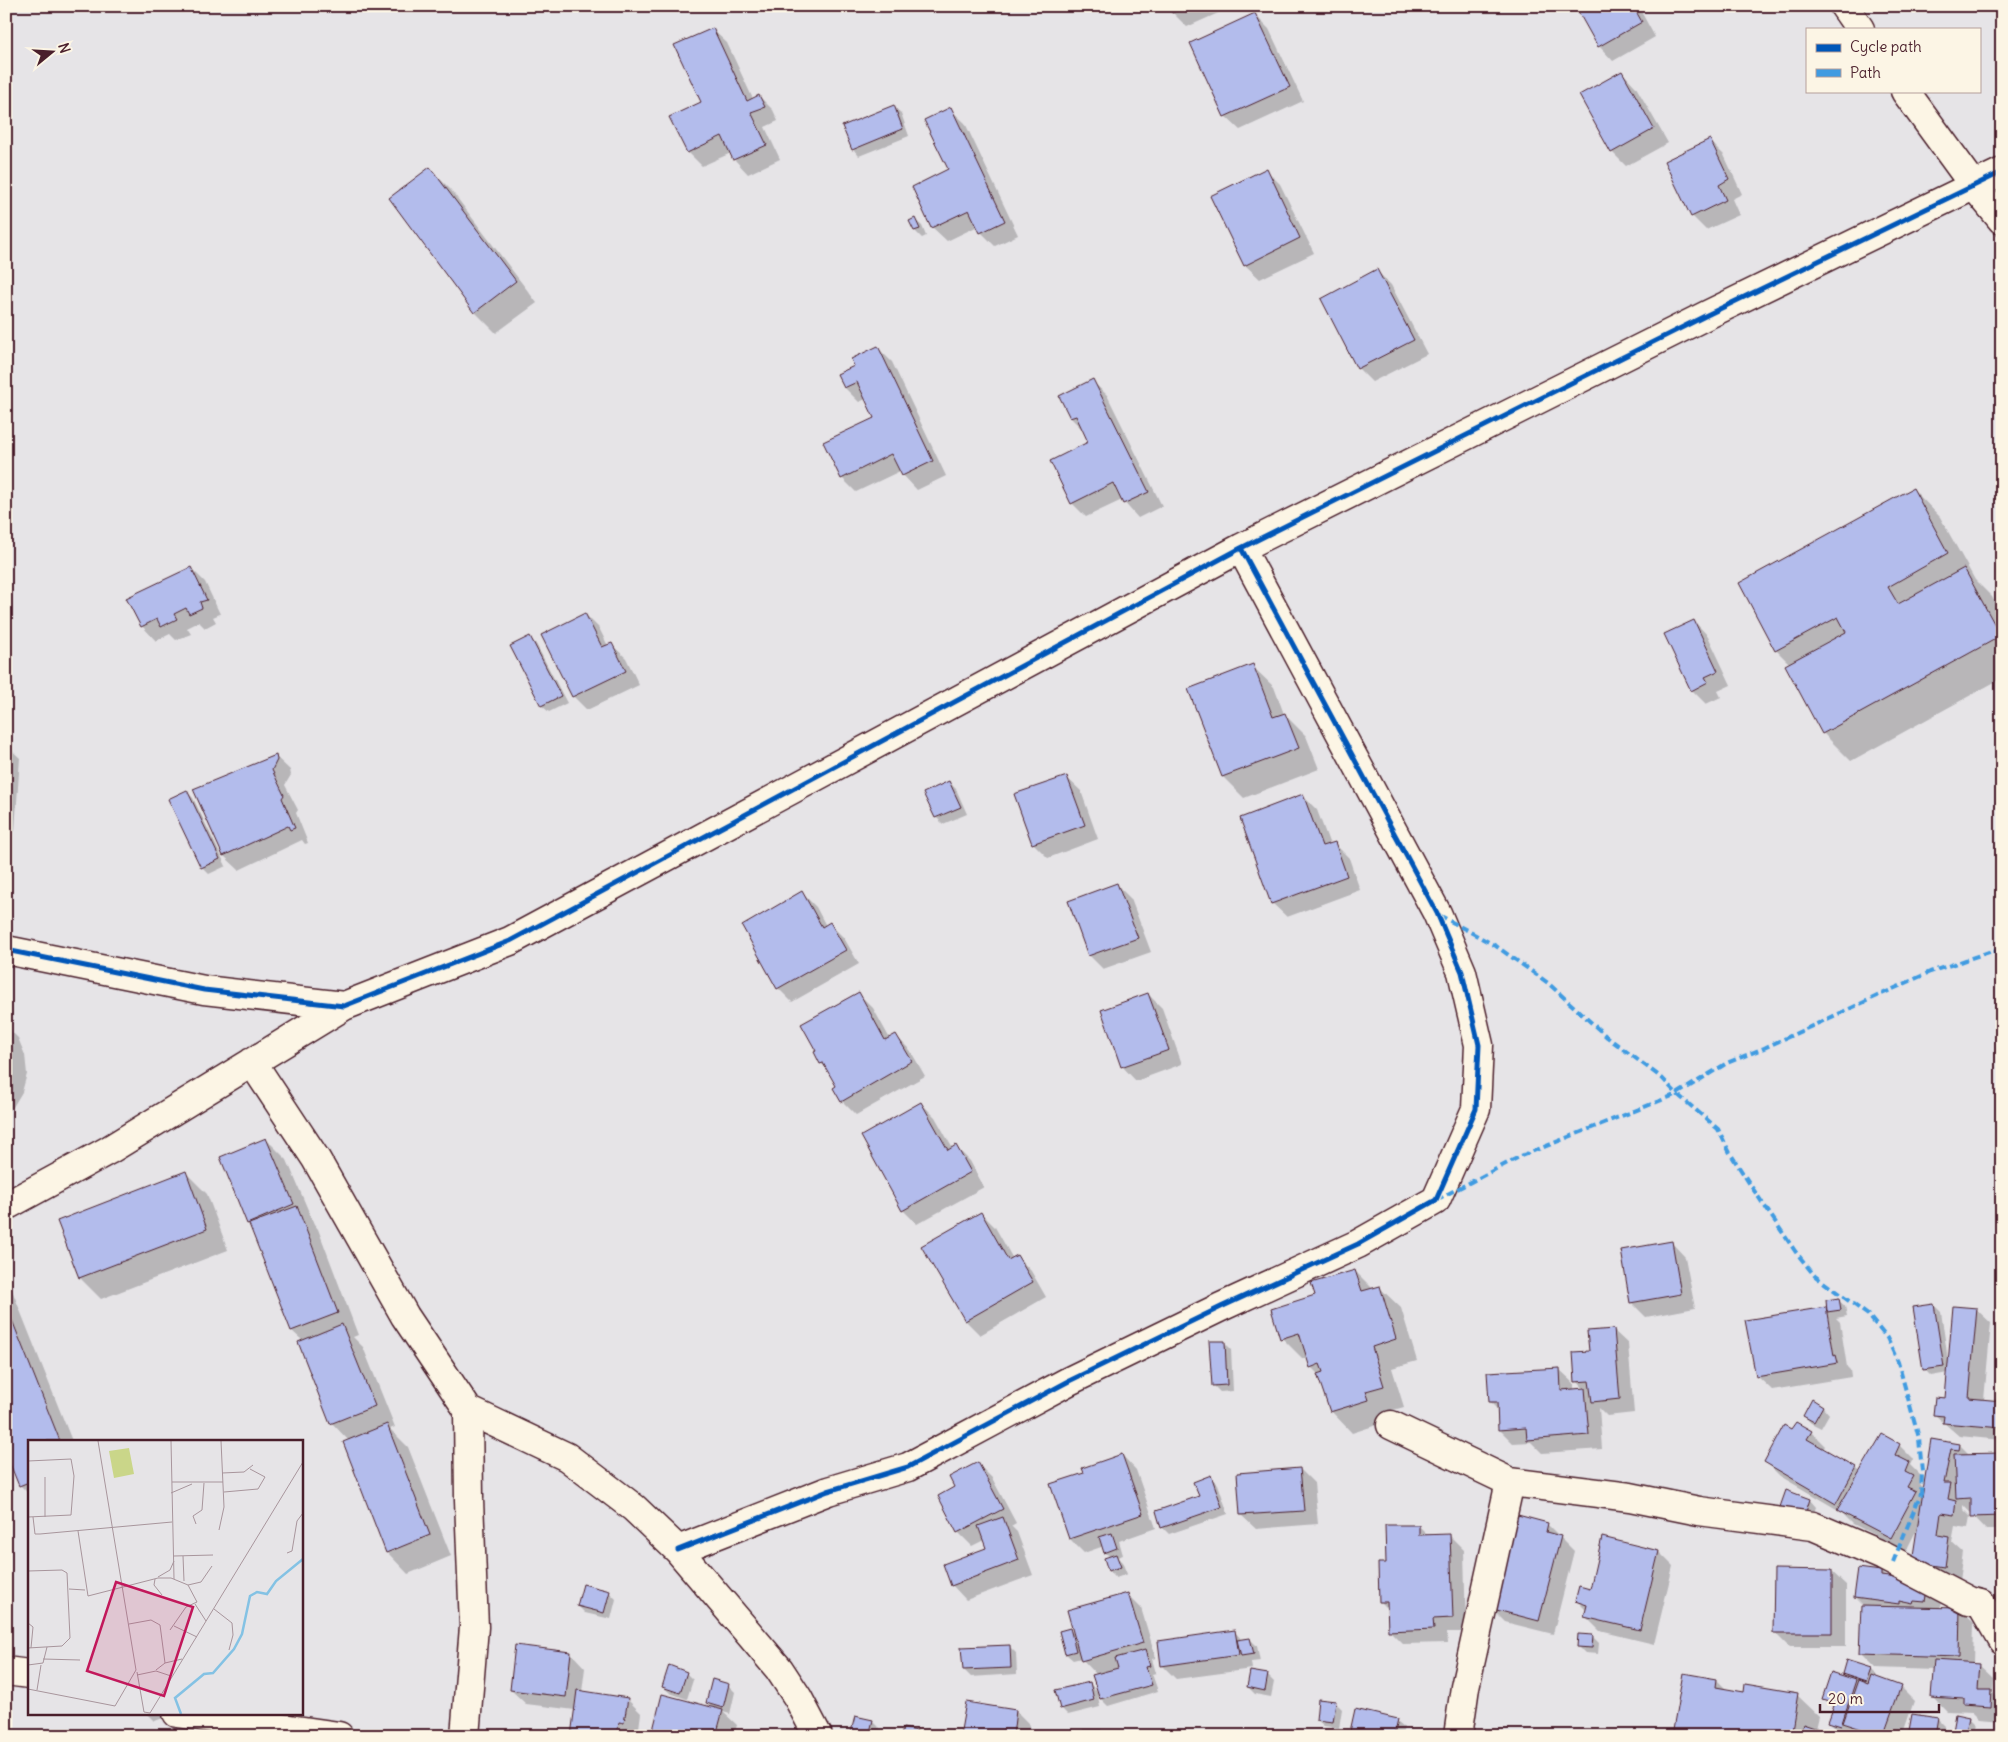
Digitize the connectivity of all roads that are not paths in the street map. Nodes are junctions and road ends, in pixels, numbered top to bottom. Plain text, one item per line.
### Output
1 (1844, 6) edge
2 (1859, 28) edge
3 (1906, 92) edge
4 (2002, 172) edge
5 (1975, 187) junction
6 (2002, 220) edge
7 (1241, 548) junction
8 (6, 950) edge
9 (344, 1006) junction
10 (252, 1062) junction
11 (6, 1206) edge
12 (468, 1410) junction
13 (1391, 1425) dead end
14 (1510, 1482) junction
15 (678, 1550) junction
16 (2002, 1640) edge
17 (6, 1671) edge
18 (28, 1674) edge
19 (183, 1714) edge
20 (339, 1736) edge
21 (465, 1736) edge
22 (818, 1736) edge
23 (1458, 1736) edge

1 - 2 street
3 - 5 street
4 - 5 street
5 - 6 street
5 - 7 street
7 - 9 street
7 - 15 street
8 - 9 street
9 - 10 street
10 - 11 street
10 - 12 street
12 - 15 street
12 - 21 street
13 - 14 street
14 - 16 street
14 - 23 street
15 - 22 street
17 - 18 street
19 - 20 street

